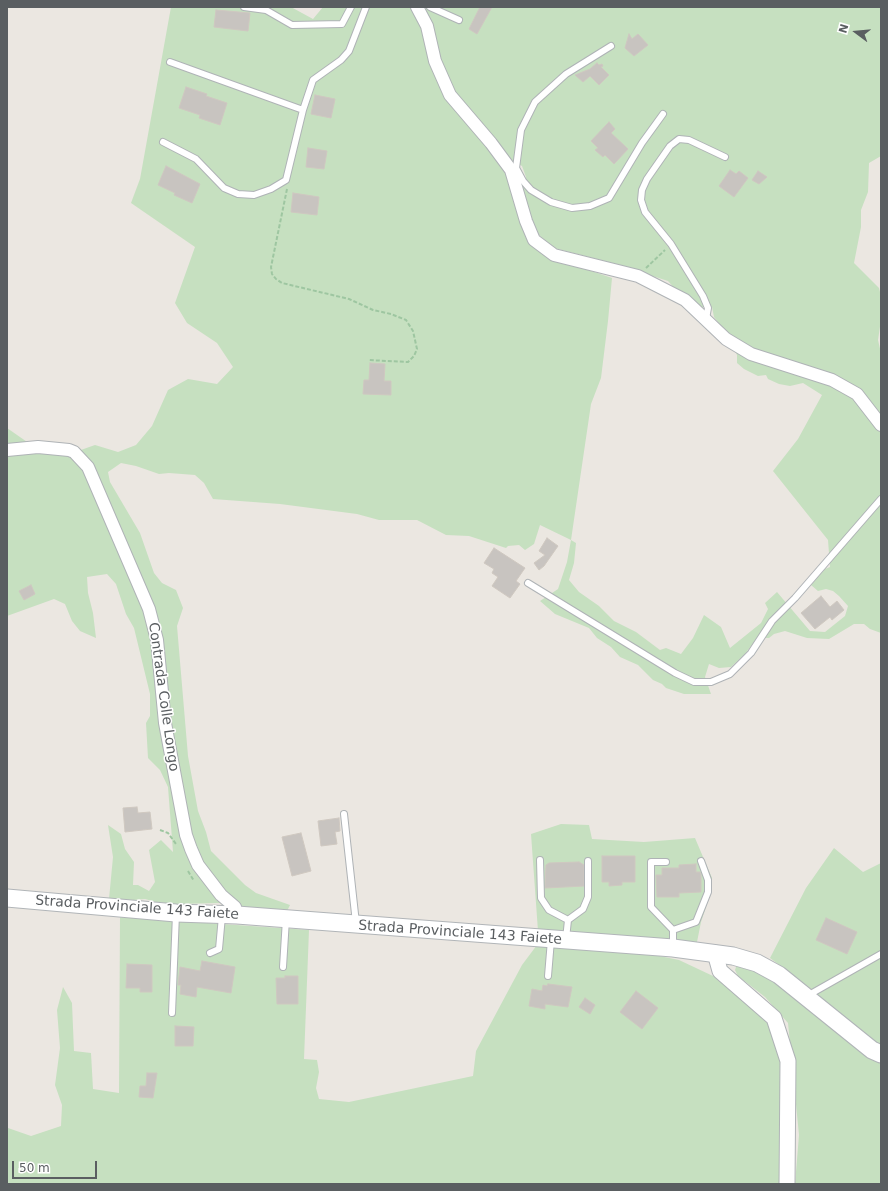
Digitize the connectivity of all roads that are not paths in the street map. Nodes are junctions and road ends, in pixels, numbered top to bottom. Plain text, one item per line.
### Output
1 (244, 7) edge
2 (351, 7) edge
3 (366, 7) edge
4 (417, 7) edge
5 (430, 7) edge
6 (459, 20) dead end
7 (611, 46) dead end
8 (170, 62) dead end
9 (302, 110) junction
10 (663, 114) dead end
11 (163, 142) dead end
12 (725, 157) dead end
13 (514, 169) junction
14 (706, 319) junction
15 (881, 426) edge
16 (7, 450) edge
17 (881, 499) edge
18 (528, 583) dead end
19 (344, 814) dead end
20 (540, 860) dead end
21 (588, 861) dead end
22 (701, 861) dead end
23 (666, 862) dead end
24 (7, 898) edge
25 (176, 913) junction
26 (230, 915) junction
27 (286, 919) junction
28 (568, 920) junction
29 (356, 925) junction
30 (673, 930) junction
31 (558, 940) junction
32 (672, 948) junction
33 (210, 953) dead end
34 (715, 953) junction
35 (881, 954) edge
36 (283, 967) dead end
37 (548, 976) dead end
38 (806, 996) junction
39 (172, 1013) dead end
40 (881, 1054) edge
41 (787, 1184) edge

1 - 2 lane
3 - 9 lane
4 - 13 street
5 - 6 lane
7 - 13 lane
8 - 9 lane
9 - 11 lane
10 - 13 lane
12 - 14 lane
13 - 14 street
14 - 15 street
16 - 26 street, Contrada Colle Longo
17 - 18 lane
19 - 29 lane
20 - 28 lane
21 - 28 lane
22 - 30 lane
23 - 30 lane
24 - 25 main road, Strada Provinciale 143 Faiete
25 - 26 main road, Strada Provinciale 143 Faiete
25 - 39 lane
26 - 27 main road, Strada Provinciale 143 Faiete
26 - 33 lane
27 - 29 main road, Strada Provinciale 143 Faiete
27 - 36 lane
28 - 31 lane
29 - 31 main road, Strada Provinciale 143 Faiete
30 - 32 lane
31 - 32 main road, Strada Provinciale 143 Faiete
31 - 37 lane
32 - 34 main road, Strada Provinciale 143 Faiete
34 - 38 main road, Strada Provinciale 143 Faiete
34 - 41 street
35 - 38 lane
38 - 40 main road, Strada Provinciale 143 Faiete

